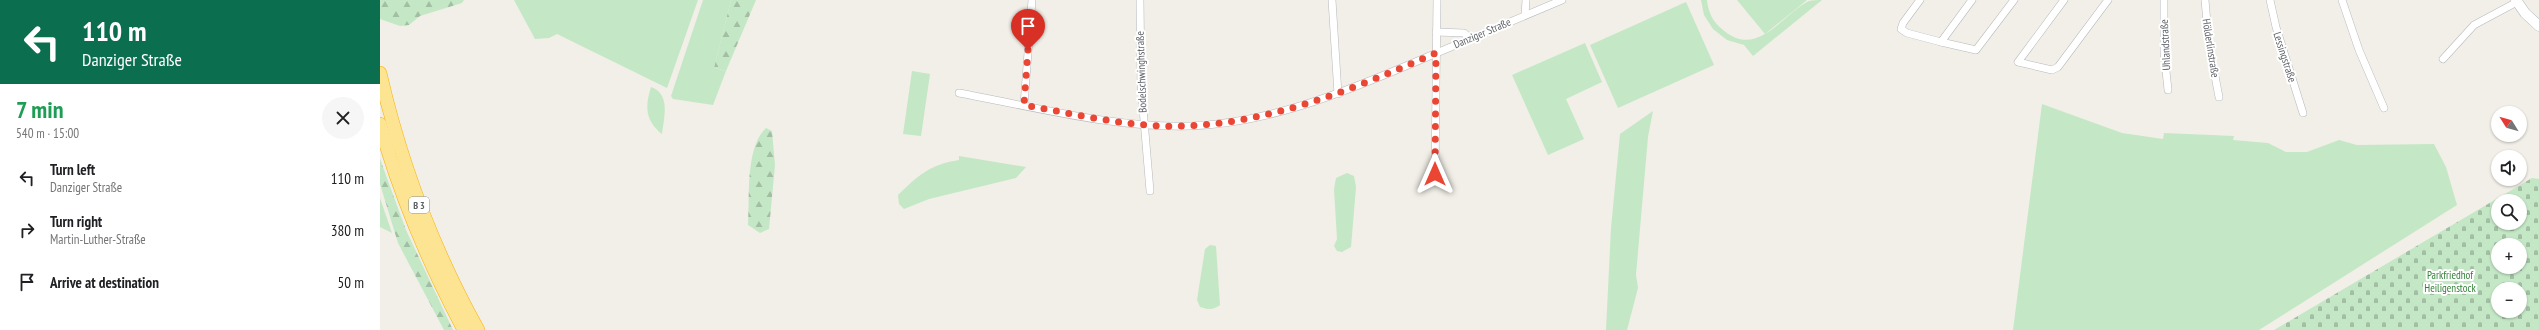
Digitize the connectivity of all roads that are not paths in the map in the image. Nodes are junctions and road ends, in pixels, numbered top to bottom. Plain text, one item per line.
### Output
1 (1032, 0) edge
2 (1140, 0) edge
3 (1332, 0) edge
4 (1437, 0) edge
5 (1526, 0) edge
6 (1562, 0) edge
7 (1920, 0) edge
8 (1972, 0) edge
9 (2014, 0) edge
10 (2064, 0) edge
11 (2108, 0) edge
12 (2164, 0) edge
13 (2205, 0) edge
14 (2270, 0) edge
15 (2342, 0) edge
16 (2517, 1) edge
17 (1526, 15) junction
18 (2539, 26) edge
19 (1436, 32) junction
20 (1470, 38) junction
21 (1941, 42) junction
22 (1436, 53) junction
23 (2443, 59) dead end
24 (380, 73) edge
25 (2168, 90) dead end
26 (959, 93) dead end
27 (1338, 94) junction
28 (2219, 97) dead end
29 (1024, 105) junction
30 (2384, 108) dead end
31 (2304, 113) dead end
32 (380, 124) edge
33 (1143, 124) junction
34 (1435, 174) dead end
35 (1150, 191) dead end
36 (464, 330) edge
37 (478, 330) edge

1 - 29 street
2 - 33 street, Bodelschwinghstraße
3 - 27 street
4 - 19 street
5 - 17 street
6 - 17 street, Danziger Straße
7 - 21 street
8 - 21 street
9 - 21 street
10 - 11 street
12 - 25 street, Uhlandstraße
13 - 28 street, Hölderlinstraße
14 - 31 street, Lessingstraße
15 - 30 street
16 - 18 street
16 - 23 street
17 - 20 street, Danziger Straße
19 - 20 street
19 - 22 street
20 - 22 street, Danziger Straße
22 - 27 street, Danziger Straße
22 - 34 street
24 - 37 highway, B 3
26 - 29 street, Danziger Straße
27 - 33 street, Danziger Straße
29 - 33 street, Danziger Straße
32 - 36 highway, B 3
33 - 35 street, Bodelschwinghstraße

